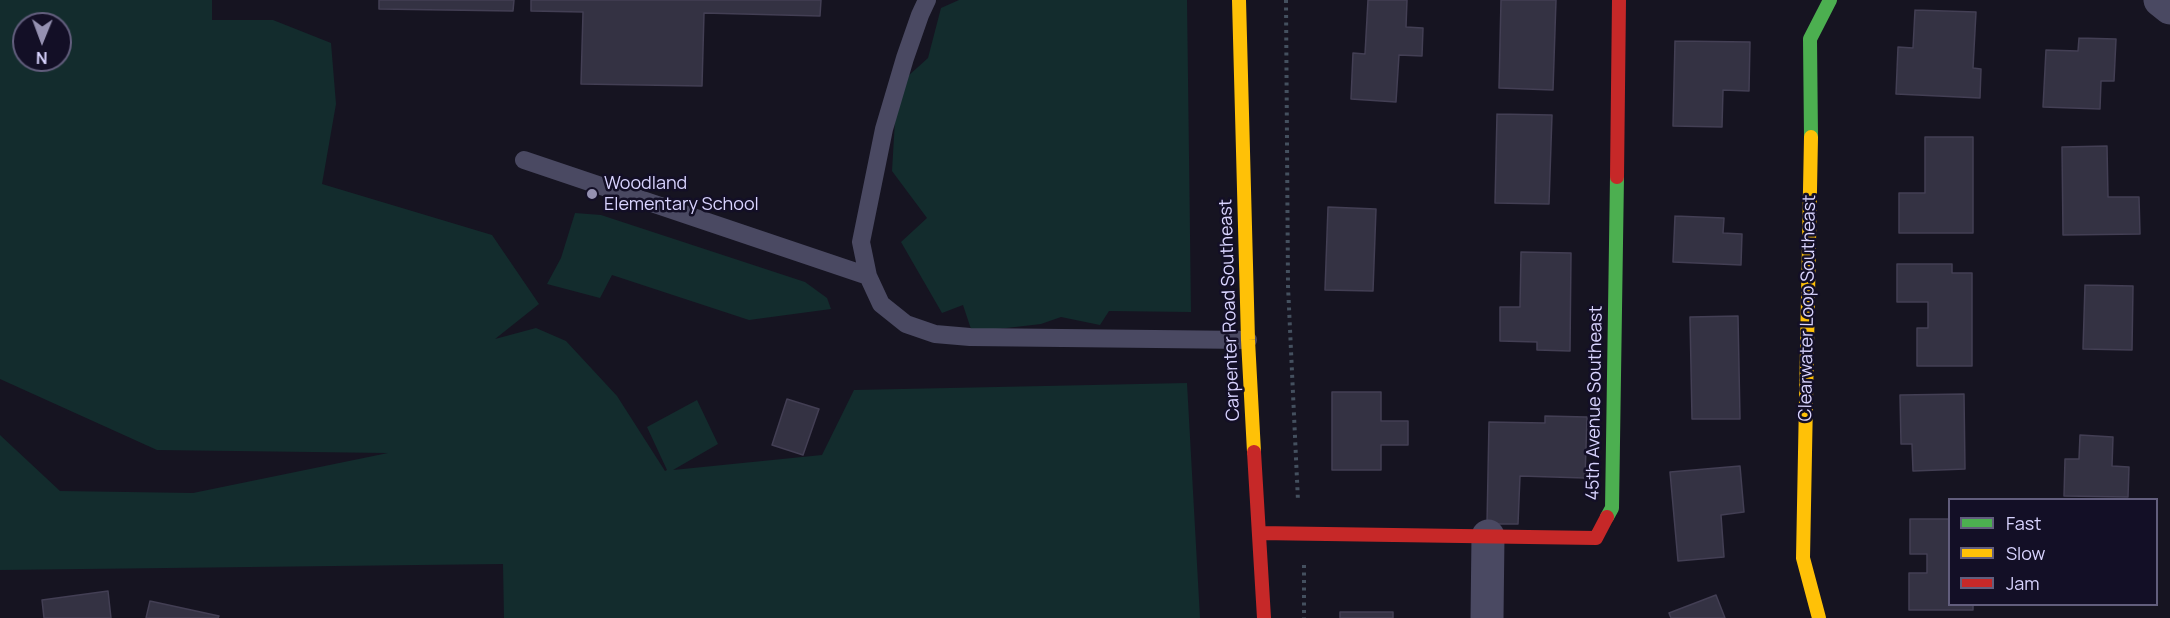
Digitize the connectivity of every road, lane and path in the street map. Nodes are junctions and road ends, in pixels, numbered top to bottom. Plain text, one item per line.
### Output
1 (927, 0) edge
2 (1239, 0) edge
3 (1286, 0) edge
4 (1619, 0) edge
5 (1830, 0) edge
6 (2160, 0) edge
7 (2170, 8) edge
8 (524, 160) dead end
9 (868, 276) junction
10 (1248, 340) junction
11 (1259, 533) junction
12 (1303, 534) junction
13 (1488, 536) junction
14 (1264, 618) edge
15 (1304, 618) edge
16 (1487, 618) edge
17 (1819, 618) edge

1 - 9 lane
2 - 10 street, Carpenter Road Southeast
3 - 12 path
4 - 13 street, 45th Avenue Southeast
5 - 17 street, Clearwater Loop Southeast
6 - 7 street
8 - 9 lane
9 - 10 lane
10 - 11 street, Carpenter Road Southeast
11 - 12 street, 45th Avenue Southeast
11 - 14 street, Carpenter Road Southeast
12 - 13 street, 45th Avenue Southeast
12 - 15 path
13 - 16 street

